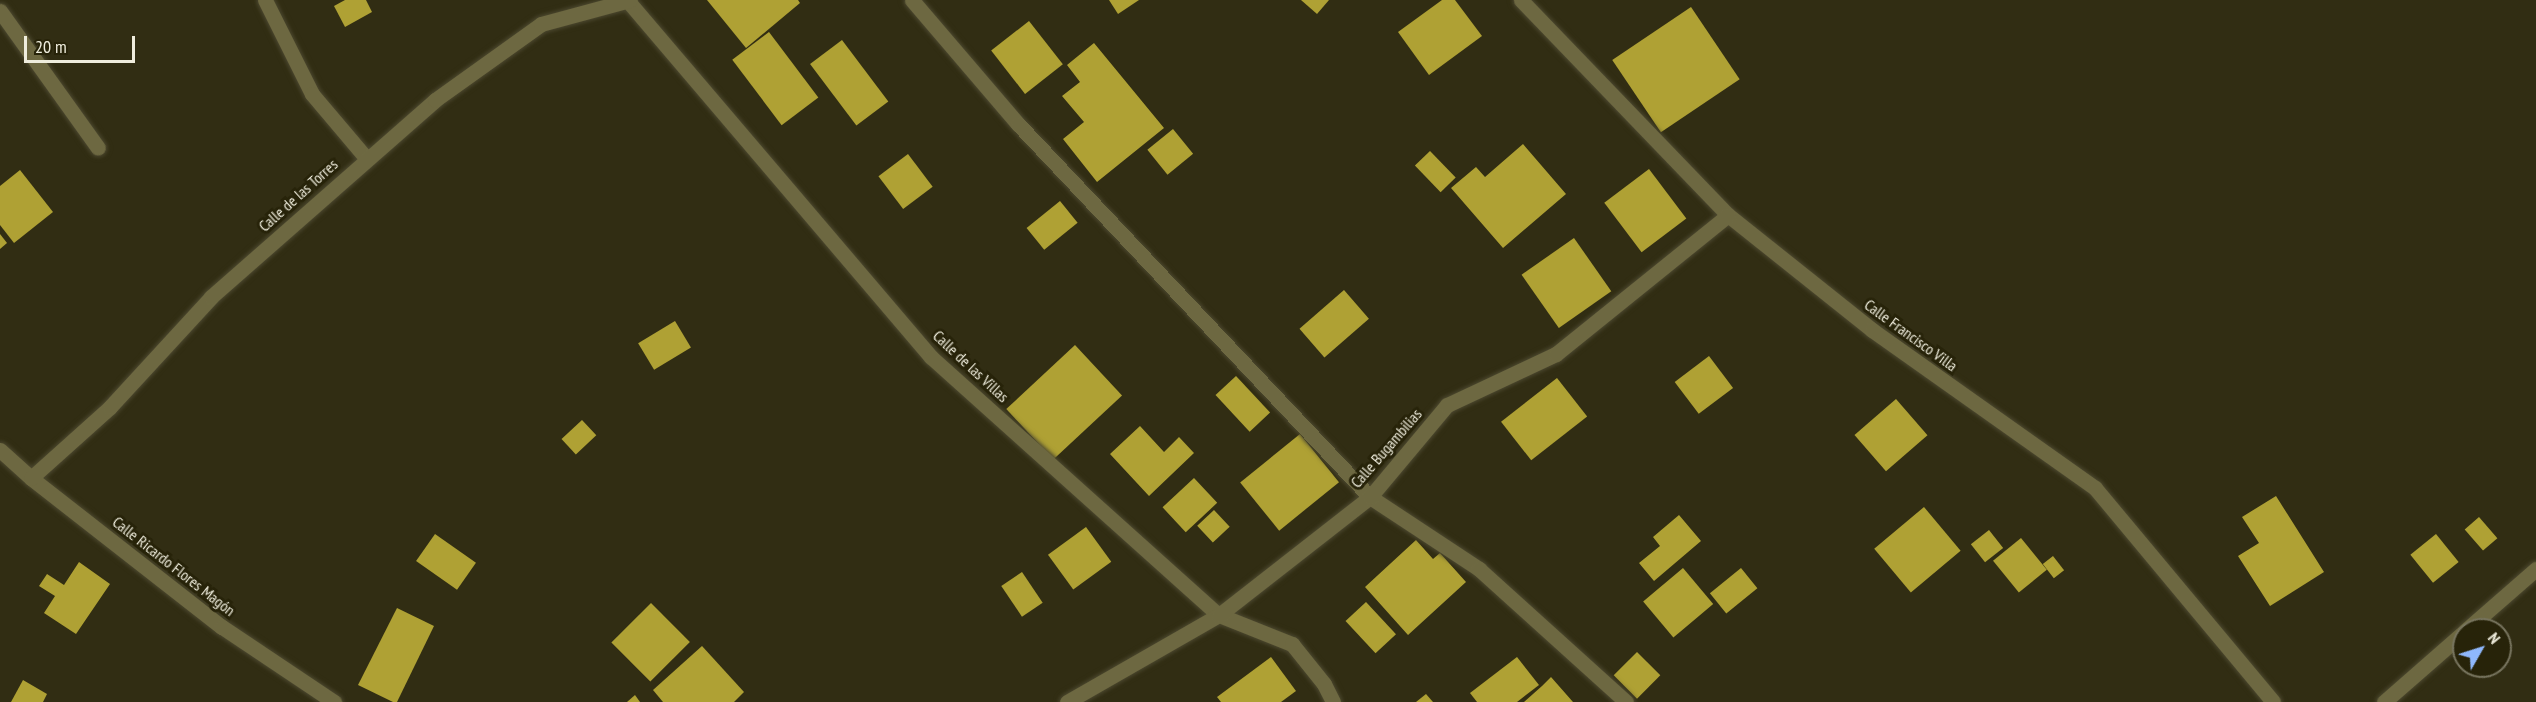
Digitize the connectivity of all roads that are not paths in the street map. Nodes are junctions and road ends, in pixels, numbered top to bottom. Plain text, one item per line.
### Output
1 (265, 0) edge
2 (912, 0) edge
3 (1521, 0) edge
4 (629, 1) edge
5 (0, 11) edge
6 (98, 148) dead end
7 (367, 159) junction
8 (1728, 215) junction
9 (0, 450) edge
10 (31, 478) junction
11 (1370, 497) junction
12 (2536, 569) edge
13 (1220, 615) junction
14 (2480, 618) edge
15 (2452, 642) edge
16 (334, 702) edge
17 (1067, 702) edge
18 (1333, 702) edge
19 (1626, 702) edge
20 (2272, 702) edge
21 (2384, 702) edge

1 - 7 street
2 - 11 street
3 - 8 street, Calle Francisco Villa
4 - 7 street, Calle de las Torres
4 - 13 street, Calle de las Villas
5 - 6 street
7 - 10 street, Calle de las Torres
8 - 11 street, Calle Bugambilias
8 - 20 street, Calle Francisco Villa
9 - 10 street, Calle Ricardo Flores Magón
10 - 16 street, Calle Ricardo Flores Magón
11 - 13 street, Calle Bugambilias
11 - 19 street
12 - 14 street
13 - 17 street, Calle Bugambilias
13 - 18 street, Calle de las Villas
15 - 21 street

